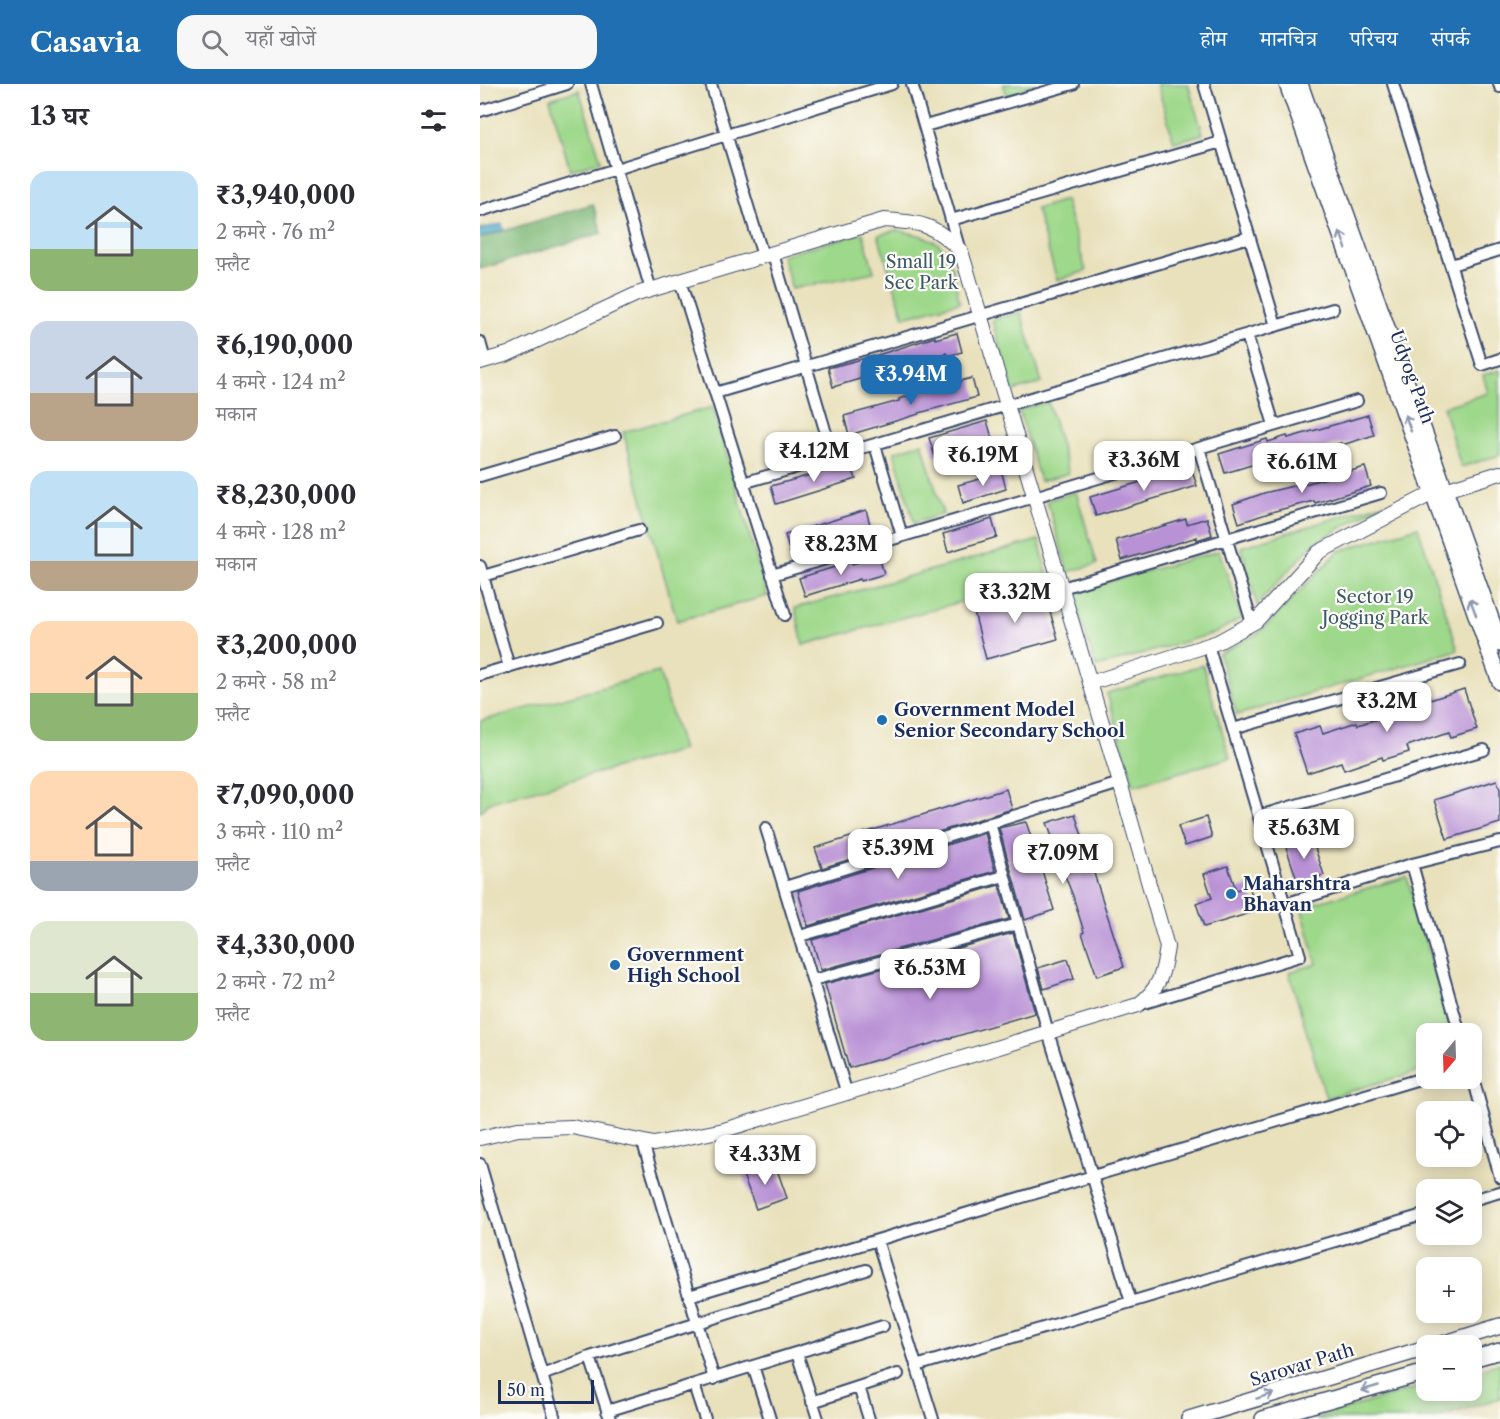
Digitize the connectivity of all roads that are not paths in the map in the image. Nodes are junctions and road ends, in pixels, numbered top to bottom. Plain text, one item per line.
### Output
1 (567, 84) edge
2 (591, 84) edge
3 (711, 84) edge
4 (892, 84) edge
5 (912, 84) edge
6 (1073, 84) edge
7 (1204, 84) edge
8 (1287, 84) edge
9 (1300, 84) edge
10 (1393, 84) edge
11 (480, 111) edge
12 (925, 126) junction
13 (726, 135) junction
14 (1221, 142) junction
15 (616, 169) junction
16 (480, 211) edge
17 (951, 220) junction
18 (1249, 237) junction
19 (1500, 250) edge
20 (961, 251) junction
21 (768, 255) junction
22 (1450, 265) junction
23 (680, 282) junction
24 (651, 290) junction
25 (1333, 309) dead end
26 (979, 314) junction
27 (1276, 326) junction
28 (1247, 335) junction
29 (480, 342) edge
30 (1500, 359) edge
31 (482, 361) edge
32 (806, 366) junction
33 (715, 393) junction
34 (1357, 401) dead end
35 (1007, 406) junction
36 (1274, 425) junction
37 (615, 436) dead end
38 (875, 445) junction
39 (1199, 448) junction
40 (833, 458) junction
41 (1500, 473) edge
42 (480, 476) edge
43 (744, 483) junction
44 (1439, 491) junction
45 (1381, 493) dead end
46 (1034, 496) junction
47 (639, 530) dead end
48 (902, 536) junction
49 (1226, 539) junction
50 (481, 573) edge
51 (772, 575) junction
52 (1062, 588) junction
53 (785, 615) dead end
54 (657, 623) dead end
55 (1252, 623) junction
56 (1500, 644) edge
57 (1208, 645) junction
58 (1460, 664) dead end
59 (509, 667) junction
60 (480, 675) edge
61 (1500, 682) edge
62 (1090, 683) junction
63 (1233, 729) junction
64 (1484, 750) dead end
65 (1120, 783) junction
66 (1259, 816) junction
67 (990, 824) junction
68 (766, 828) dead end
69 (1500, 842) edge
70 (1412, 864) junction
71 (1004, 876) junction
72 (784, 887) junction
73 (1285, 904) junction
74 (1018, 924) junction
75 (800, 936) junction
76 (813, 980) junction
77 (1138, 1005) junction
78 (1457, 1023) edge
79 (1048, 1032) junction
80 (1416, 1080) edge
81 (1476, 1089) edge
82 (847, 1094) junction
83 (480, 1138) edge
84 (643, 1143) junction
85 (480, 1164) edge
86 (1092, 1176) junction
87 (1500, 1177) edge
88 (1500, 1192) edge
89 (1482, 1197) edge
90 (1416, 1217) edge
91 (877, 1240) junction
92 (866, 1269) dead end
93 (689, 1296) junction
94 (1131, 1302) junction
95 (696, 1323) junction
96 (883, 1326) dead end
97 (1500, 1326) edge
98 (1471, 1335) edge
99 (1416, 1351) edge
100 (1500, 1351) edge
101 (797, 1353) junction
102 (1482, 1356) edge
103 (590, 1357) junction
104 (753, 1366) junction
105 (916, 1366) junction
106 (898, 1374) dead end
107 (542, 1375) junction
108 (1416, 1375) edge
109 (714, 1379) junction
110 (694, 1385) junction
111 (859, 1387) junction
112 (812, 1402) junction
113 (608, 1415) edge
114 (555, 1419) edge
115 (705, 1419) edge
116 (770, 1419) edge
117 (818, 1419) edge
118 (869, 1419) edge
119 (933, 1419) edge
120 (1189, 1419) edge
121 (1263, 1419) edge

1 - 11 street
2 - 15 street
3 - 13 street
4 - 13 street
5 - 12 street
6 - 12 street
7 - 14 street
44 -> 8 main road, Udyog Path
9 - 44 main road, Udyog Path
10 - 22 street
12 - 17 street
13 - 15 street
13 - 21 street
14 - 17 street
14 - 18 street
15 - 16 street
15 - 24 street
17 - 20 street
18 - 26 street
18 - 27 street
19 - 22 street
20 - 21 street
20 - 26 street
21 - 23 street
21 - 32 street
22 - 30 street
23 - 24 street
23 - 33 street
24 - 31 street
25 - 27 street
26 - 32 street
26 - 35 street
27 - 28 street
28 - 35 street
28 - 36 street
29 - 31 street
32 - 33 street
32 - 40 street
33 - 43 street
34 - 36 street
35 - 38 street
35 - 46 street
36 - 39 street
37 - 42 street
38 - 40 street
38 - 48 street
39 - 46 street
39 - 49 street
40 - 43 street
41 - 44 street
43 - 51 street
44 - 55 street
44 - 56 main road, Udyog Path
61 -> 44 main road, Udyog Path
45 - 49 street
46 - 48 street
46 - 52 street
47 - 50 street
48 - 51 street
49 - 52 street
49 - 55 street
50 - 59 street
51 - 53 street
52 - 62 street
54 - 59 street
55 - 57 street
57 - 62 street
57 - 63 street
58 - 63 street
59 - 60 street
62 - 65 street
63 - 66 street
64 - 66 street
65 - 67 street
65 - 77 street
66 - 73 street
67 - 71 street
67 - 72 street
68 - 72 street
69 - 70 street
70 - 73 street
70 - 78 street
71 - 74 street
71 - 75 street
72 - 75 street
73 - 77 street
74 - 76 street
74 - 79 street
75 - 76 street
76 - 82 street
77 - 79 street
79 - 82 street
79 - 86 street
80 - 86 street
81 - 87 street
82 - 84 street
83 - 84 street
84 - 93 street
85 - 107 street
86 - 91 street
86 - 94 street
88 - 89 street
90 - 94 street
91 - 93 street
91 - 105 street
92 - 95 street
93 - 95 street
94 - 105 street
95 - 103 street
95 - 109 street
96 - 101 street
97 - 98 main road
120 -> 99 main road, Sarovar Path
100 - 102 main road
101 - 104 street
101 - 112 street
103 - 107 street
103 - 113 street
104 - 109 street
104 - 116 street
105 - 119 street
106 - 111 street
107 - 114 street
108 -> 121 main road
109 - 110 street
110 - 113 street
110 - 115 street
111 - 112 street
111 - 118 street
112 - 117 street

